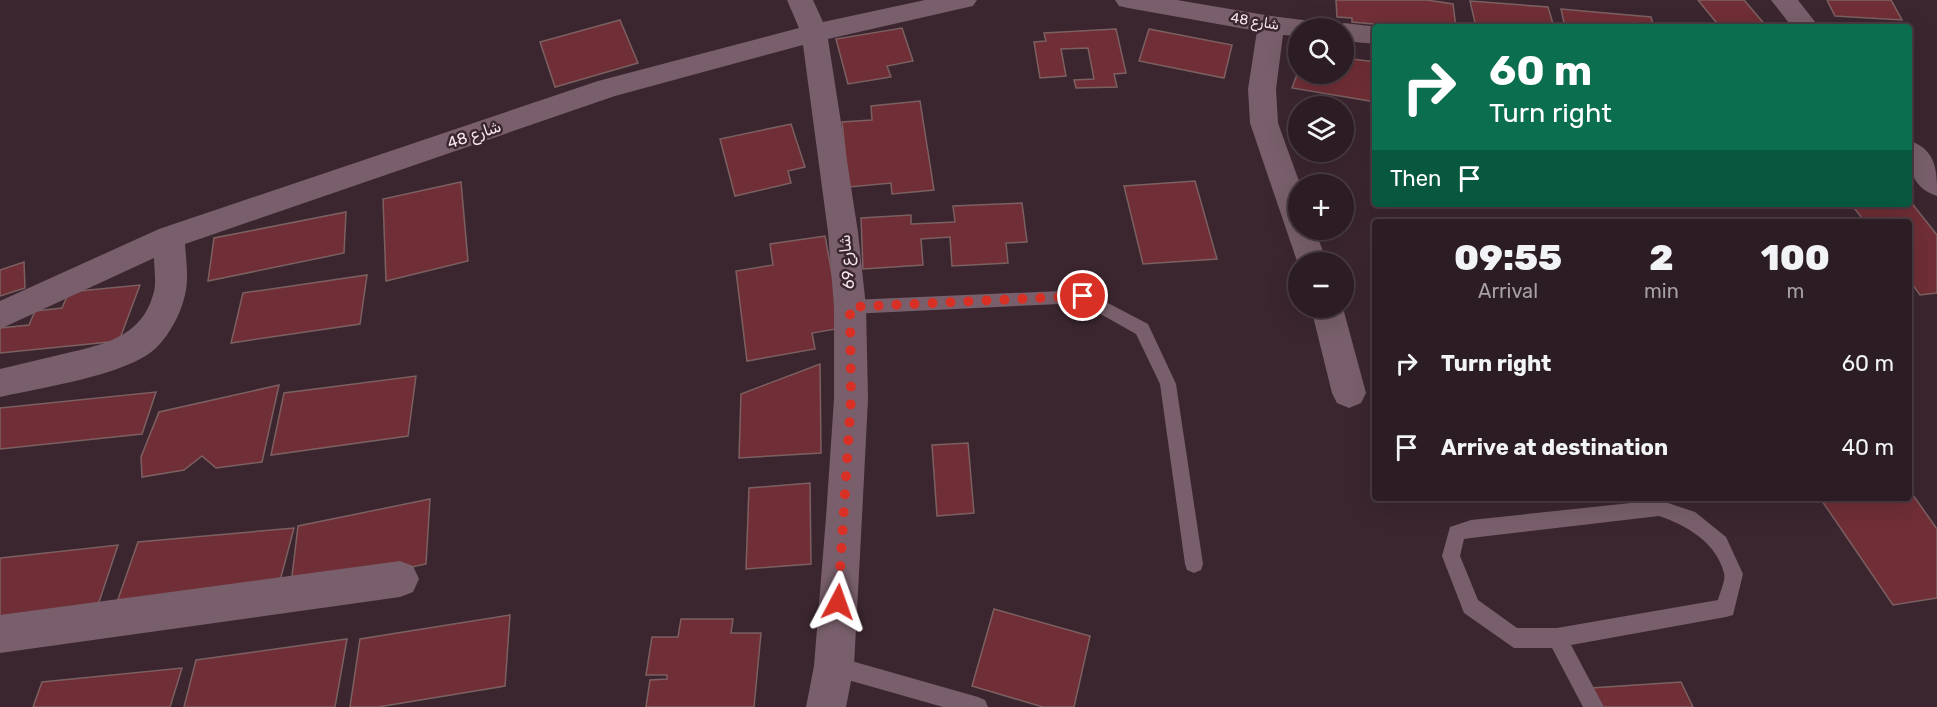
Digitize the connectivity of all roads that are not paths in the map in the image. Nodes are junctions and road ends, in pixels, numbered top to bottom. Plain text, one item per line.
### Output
1 (800, 0) edge
2 (964, 0) edge
3 (1128, 0) edge
4 (1784, 0) edge
5 (1271, 24) junction
6 (1804, 24) edge
7 (1288, 26) edge
8 (814, 33) junction
9 (1354, 33) edge
10 (1372, 35) edge
11 (1912, 155) edge
12 (1937, 186) edge
13 (1288, 193) edge
14 (170, 237) junction
15 (850, 307) junction
16 (0, 316) edge
17 (1330, 318) edge
18 (0, 383) edge
19 (1349, 393) dead end
20 (1194, 564) dead end
21 (400, 579) dead end
22 (0, 634) edge
23 (1557, 638) junction
24 (834, 666) junction
25 (826, 707) edge
26 (978, 707) edge
27 (1594, 707) edge

1 - 8 street, شارع 69
2 - 8 street, شارع 48
3 - 5 street, شارع 48
4 - 6 street
5 - 7 street, شارع 48
5 - 13 street
8 - 14 street, شارع 48
8 - 15 street, شارع 69
9 - 10 street
11 - 12 street
14 - 16 street, شارع 48
14 - 18 street
15 - 20 lane
15 - 24 street, شارع 69
17 - 19 street
21 - 22 street
23 - 23 lane
23 - 27 lane
24 - 25 street, شارع 69
24 - 26 lane

